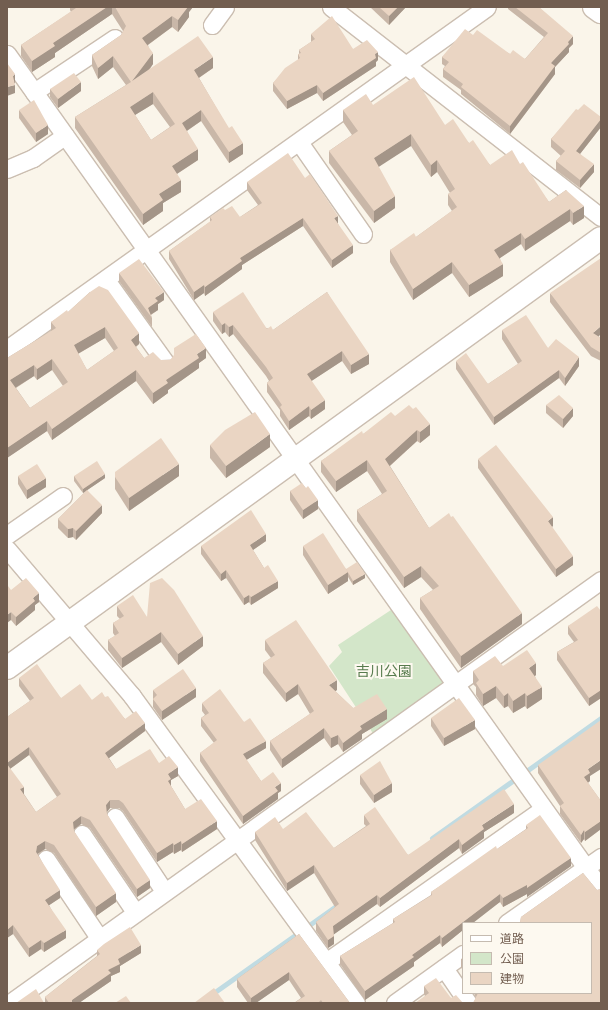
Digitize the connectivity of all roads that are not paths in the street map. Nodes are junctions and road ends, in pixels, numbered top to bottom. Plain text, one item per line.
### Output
1 (225, 7) edge
2 (331, 7) edge
3 (487, 7) edge
4 (594, 7) edge
5 (601, 12) edge
6 (212, 25) dead end
7 (115, 38) edge
8 (7, 54) edge
9 (406, 66) junction
10 (34, 92) junction
11 (65, 136) junction
12 (299, 142) junction
13 (7, 169) edge
14 (601, 217) edge
15 (363, 234) dead end
16 (601, 238) edge
17 (147, 251) junction
18 (106, 280) junction
19 (7, 349) edge
20 (165, 362) edge
21 (295, 458) junction
22 (63, 496) dead end
23 (7, 535) edge
24 (7, 549) edge
25 (601, 580) edge
26 (70, 623) junction
27 (7, 668) edge
28 (456, 684) junction
29 (543, 809) junction
30 (115, 817) dead end
31 (82, 834) dead end
32 (238, 838) junction
33 (601, 857) edge
34 (46, 859) dead end
35 (585, 868) junction
36 (601, 888) edge
37 (164, 891) junction
38 (135, 912) junction
39 (509, 922) edge
40 (99, 938) junction
41 (462, 955) edge
42 (326, 962) junction
43 (444, 968) junction
44 (10, 1003) edge
45 (356, 1003) edge
46 (395, 1003) edge
47 (468, 1003) edge

1 - 6 street
2 - 9 street
3 - 9 street
4 - 5 street
7 - 10 street
8 - 10 street
9 - 12 street
9 - 14 street
10 - 11 street
11 - 13 street
11 - 17 street
12 - 15 street
12 - 17 street
16 - 21 street
17 - 18 street
17 - 21 street
18 - 19 street
18 - 20 street
21 - 26 street
21 - 28 street
22 - 23 street
24 - 26 street
25 - 28 street
26 - 27 street
26 - 32 street
28 - 29 street
28 - 32 street
29 - 35 street
29 - 42 street
30 - 37 street
31 - 38 street
32 - 37 street
32 - 42 street
33 - 35 street
34 - 40 street
35 - 36 street
35 - 39 street
37 - 38 street
38 - 40 street
40 - 44 street
41 - 43 street
42 - 45 street
43 - 46 street
43 - 47 street

